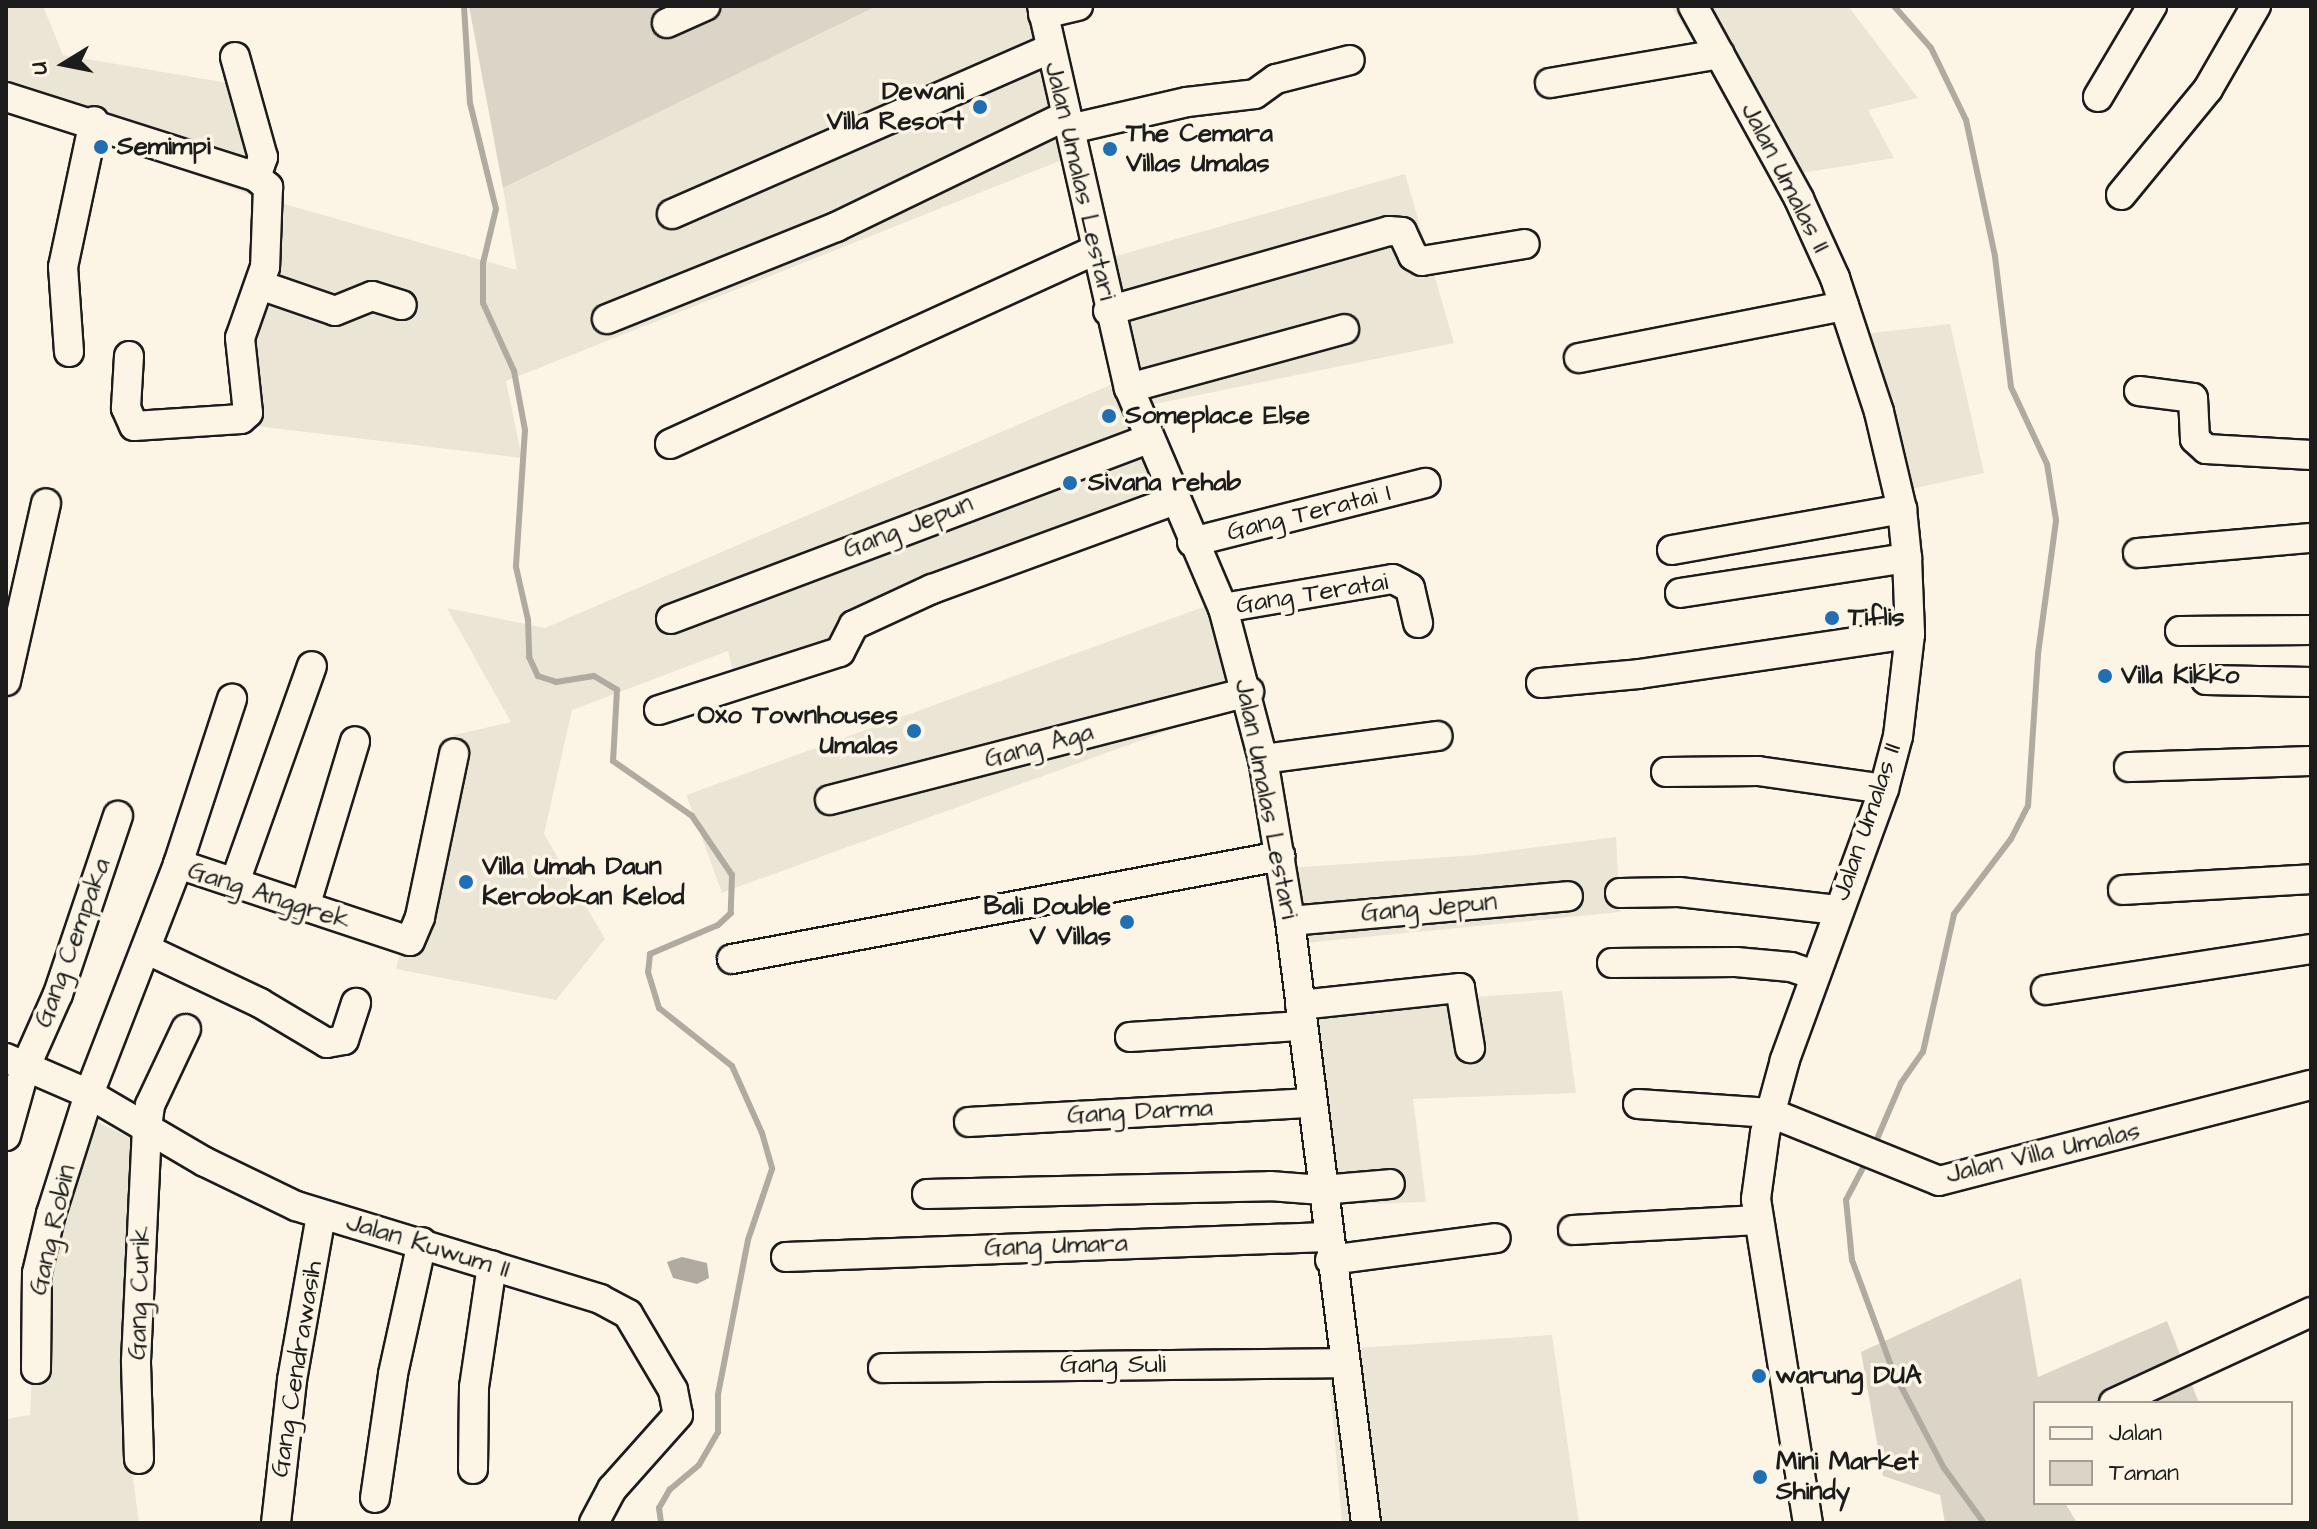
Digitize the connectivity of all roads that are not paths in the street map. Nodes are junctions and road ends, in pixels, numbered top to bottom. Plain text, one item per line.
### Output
1 (705, 6) edge
2 (1078, 6) edge
3 (1693, 6) edge
4 (2152, 6) edge
5 (2256, 6) edge
6 (1042, 10) edge
7 (667, 23) dead end
8 (1050, 49) junction
9 (1720, 54) junction
10 (235, 57) dead end
11 (1350, 60) dead end
12 (1550, 83) dead end
13 (6, 97) edge
14 (2098, 97) dead end
15 (94, 121) junction
16 (1068, 123) junction
17 (263, 186) junction
18 (2121, 195) dead end
19 (672, 214) dead end
20 (1525, 244) dead end
21 (1095, 250) junction
22 (260, 285) junction
23 (402, 305) dead end
24 (1844, 306) junction
25 (1108, 311) junction
26 (607, 319) dead end
27 (1344, 329) dead end
28 (69, 352) dead end
29 (129, 356) dead end
30 (1579, 358) dead end
31 (1129, 388) junction
32 (2139, 391) dead end
33 (1148, 439) junction
34 (670, 444) dead end
35 (2311, 455) edge
36 (1426, 483) dead end
37 (1173, 501) junction
38 (46, 503) dead end
39 (1902, 509) junction
40 (2311, 538) edge
41 (1192, 542) junction
42 (1672, 550) dead end
43 (2138, 553) dead end
44 (1907, 558) junction
45 (1680, 593) dead end
46 (1223, 608) junction
47 (671, 619) dead end
48 (1418, 623) dead end
49 (2311, 630) edge
50 (2180, 631) dead end
51 (1910, 634) junction
52 (312, 666) dead end
53 (2206, 680) dead end
54 (6, 681) edge
55 (2311, 682) edge
56 (1541, 683) dead end
57 (1249, 692) junction
58 (232, 699) dead end
59 (659, 710) dead end
60 (1437, 736) dead end
61 (355, 741) dead end
62 (454, 754) dead end
63 (1263, 759) junction
64 (2311, 761) edge
65 (2129, 767) dead end
66 (1666, 772) dead end
67 (1884, 789) junction
68 (830, 800) dead end
69 (118, 816) dead end
70 (1280, 856) junction
71 (178, 864) junction
72 (2311, 879) edge
73 (235, 882) junction
74 (2123, 890) dead end
75 (1620, 893) dead end
76 (1568, 896) dead end
77 (305, 907) junction
78 (1837, 910) junction
79 (1290, 921) junction
80 (2311, 949) edge
81 (148, 950) junction
82 (732, 959) dead end
83 (1612, 963) dead end
84 (1814, 975) junction
85 (2046, 990) dead end
86 (356, 1003) dead end
87 (1301, 1016) junction
88 (186, 1029) dead end
89 (1130, 1037) dead end
90 (1470, 1048) dead end
91 (15, 1063) edge
92 (2311, 1085) edge
93 (89, 1094) junction
94 (1310, 1103) junction
95 (1638, 1104) dead end
96 (1771, 1113) junction
97 (969, 1122) dead end
98 (147, 1127) junction
99 (6, 1136) edge
100 (1390, 1184) dead end
101 (1322, 1190) junction
102 (927, 1194) dead end
103 (321, 1215) junction
104 (1758, 1220) junction
105 (1573, 1230) dead end
106 (1496, 1238) dead end
107 (422, 1242) junction
108 (1328, 1248) junction
109 (786, 1257) dead end
110 (492, 1265) junction
111 (2311, 1312) edge
112 (1343, 1363) junction
113 (883, 1368) dead end
114 (36, 1369) dead end
115 (2118, 1401) edge
116 (139, 1459) dead end
117 (473, 1469) dead end
118 (375, 1498) dead end
119 (276, 1523) edge
120 (594, 1523) edge
121 (1366, 1523) edge
122 (1808, 1523) edge

1 - 7 street
2 - 6 street
3 - 9 street, Jalan Umalas II
4 - 14 street
5 - 18 street
6 - 8 street, Jalan Umalas Lestari
8 - 16 street, Jalan Umalas Lestari
8 - 19 street
9 - 12 street
9 - 24 street, Jalan Umalas II
10 - 17 street
11 - 16 street
13 - 15 street
15 - 17 street
15 - 28 street
16 - 21 street, Jalan Umalas Lestari
16 - 26 street
17 - 22 street
20 - 25 street
21 - 25 street, Jalan Umalas Lestari
21 - 34 street
22 - 23 street
22 - 29 street
24 - 30 street
24 - 39 street, Jalan Umalas II
25 - 31 street, Jalan Umalas Lestari
27 - 31 street
31 - 33 street, Jalan Umalas Lestari
32 - 35 street
33 - 37 street, Jalan Umalas Lestari
33 - 47 street, Gang Jepun
36 - 41 street, Gang Teratai I
37 - 41 street, Jalan Umalas Lestari
37 - 59 street
38 - 54 street
39 - 42 street
39 - 44 street, Jalan Umalas II
40 - 43 street
41 - 46 street, Jalan Umalas Lestari
44 - 45 street
44 - 51 street, Jalan Umalas II
46 - 48 street, Gang Teratai
46 - 57 street, Jalan Umalas Lestari
49 - 50 street
51 - 56 street
51 - 67 street, Jalan Umalas II
52 - 73 street
53 - 55 street
57 - 63 street, Jalan Umalas Lestari
57 - 68 street, Gang Aga
58 - 71 street
60 - 63 street
61 - 77 street
62 - 77 street, Gang Anggrek
63 - 70 street, Jalan Umalas Lestari
64 - 65 street
66 - 67 street
67 - 78 street, Jalan Umalas II
69 - 91 street, Gang Cempaka
70 - 79 street, Jalan Umalas Lestari
70 - 82 street
71 - 73 street, Gang Anggrek
71 - 81 street, Gang Anggrek
72 - 74 street
73 - 77 street, Gang Anggrek
75 - 78 street
76 - 79 street, Gang Jepun
78 - 84 street, Jalan Umalas II
79 - 87 street, Jalan Umalas Lestari
80 - 85 street
81 - 86 street
81 - 93 street, Gang Anggrek
83 - 84 street
84 - 96 street, Jalan Umalas II
87 - 89 street
87 - 90 street
87 - 94 street, Jalan Umalas Lestari
88 - 98 street, Gang Curik
91 - 93 street, Jalan Kuwum II
91 - 99 street, Gang Cempaka
92 - 96 street, Jalan Villa Umalas
93 - 98 street, Jalan Kuwum II
93 - 114 street, Gang Robin
94 - 97 street, Gang Darma
94 - 101 street, Jalan Umalas Lestari
95 - 96 street, Jalan Villa Umalas
96 - 104 street, Jalan Umalas II
98 - 103 street, Jalan Kuwum II
98 - 116 street, Gang Curik
100 - 101 street
101 - 102 street
101 - 108 street, Jalan Umalas Lestari
103 - 107 street, Jalan Kuwum II
103 - 119 street, Gang Cendrawasih
104 - 105 street
104 - 122 street, Jalan Umalas II
106 - 108 street, Gang Umara
107 - 110 street, Jalan Kuwum II
107 - 118 street
108 - 109 street, Gang Umara
108 - 112 street, Jalan Umalas Lestari
110 - 117 street
110 - 120 street, Jalan Kuwum II
111 - 115 street
112 - 113 street, Gang Suli
112 - 121 street, Jalan Umalas Lestari

